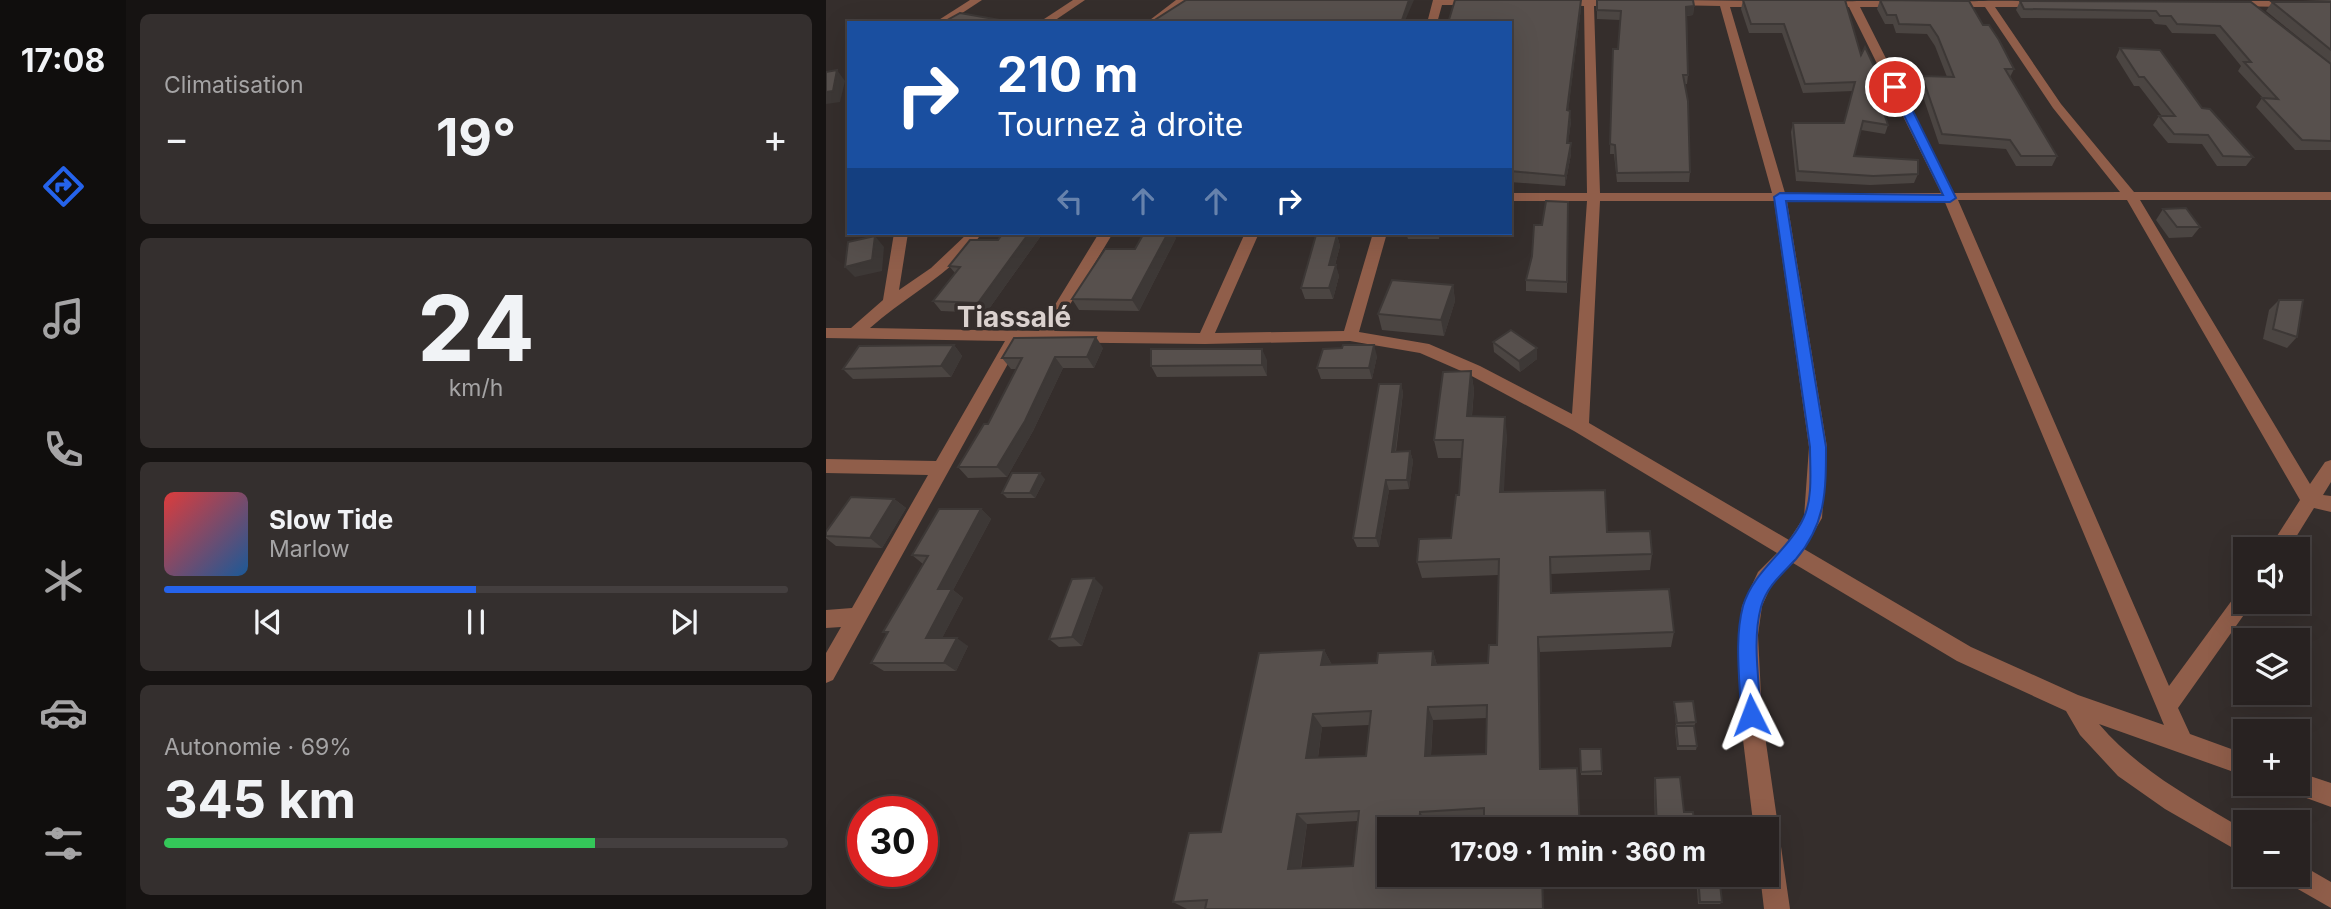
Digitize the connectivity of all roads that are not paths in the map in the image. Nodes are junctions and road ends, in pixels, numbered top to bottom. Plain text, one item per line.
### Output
1 (977, 0) edge
2 (1080, 0) edge
3 (1182, 0) edge
4 (1437, 1) edge
5 (1589, 1) edge
6 (1492, 2) edge
7 (1723, 2) edge
8 (1852, 2) edge
9 (1987, 2) edge
10 (2246, 2) edge
11 (1547, 3) edge
12 (1629, 3) edge
13 (1656, 3) edge
14 (1775, 4) edge
15 (1814, 4) edge
16 (1920, 4) edge
17 (1934, 4) edge
18 (2053, 4) edge
19 (2222, 4) edge
20 (2302, 4) edge
21 (956, 13) junction
22 (968, 16) edge
23 (942, 21) edge
24 (1046, 21) edge
25 (1154, 21) edge
26 (1432, 21) edge
27 (2269, 21) edge
28 (2331, 196) edge
29 (1512, 197) edge
30 (1594, 197) junction
31 (1780, 197) junction
32 (1950, 198) junction
33 (2132, 198) junction
34 (901, 235) edge
35 (973, 235) edge
36 (1105, 235) edge
37 (1251, 235) edge
38 (1379, 235) edge
39 (890, 302) junction
40 (826, 332) edge
41 (856, 332) junction
42 (1016, 336) junction
43 (1350, 336) junction
44 (1043, 337) junction
45 (1205, 339) junction
46 (1580, 426) junction
47 (826, 466) edge
48 (2331, 467) edge
49 (940, 468) junction
50 (2309, 499) junction
51 (2331, 504) edge
52 (2285, 537) edge
53 (1792, 551) junction
54 (2234, 614) edge
55 (857, 617) junction
56 (826, 619) edge
57 (826, 673) edge
58 (2074, 704) junction
59 (2167, 705) junction
60 (2182, 742) junction
61 (2233, 761) edge
62 (2310, 788) edge
63 (2331, 795) edge
64 (1764, 817) edge
65 (2233, 836) edge
66 (2310, 882) edge
67 (1774, 887) edge
68 (2331, 895) edge
69 (1777, 909) edge

1 - 21 street
2 - 24 street
3 - 25 street
4 - 6 street
4 - 26 street
5 - 11 street
5 - 12 street
5 - 30 street
7 - 13 street
7 - 14 street
7 - 31 street
8 - 15 street
8 - 16 street
8 - 32 street
9 - 17 street
9 - 18 street
9 - 33 street
10 - 19 street
10 - 20 street
10 - 27 street
21 - 22 street
21 - 23 street
28 - 33 street
29 - 30 street
30 - 31 street
30 - 46 street
31 - 32 street
31 - 53 street
32 - 33 street
32 - 59 street
33 - 50 street
34 - 39 street
35 - 39 street
36 - 44 street
37 - 45 street
38 - 43 street
39 - 41 street
40 - 41 street
41 - 42 street
42 - 44 street
42 - 49 street
43 - 45 street
43 - 46 street
44 - 45 street
46 - 53 street
47 - 49 street
48 - 50 street
49 - 55 street
50 - 51 street
50 - 52 street
53 - 58 street
53 - 64 street
54 - 59 street
55 - 56 street
55 - 57 street
58 - 60 street
58 - 65 street
59 - 60 street
60 - 61 street
62 - 63 street
66 - 68 street
67 - 69 street

